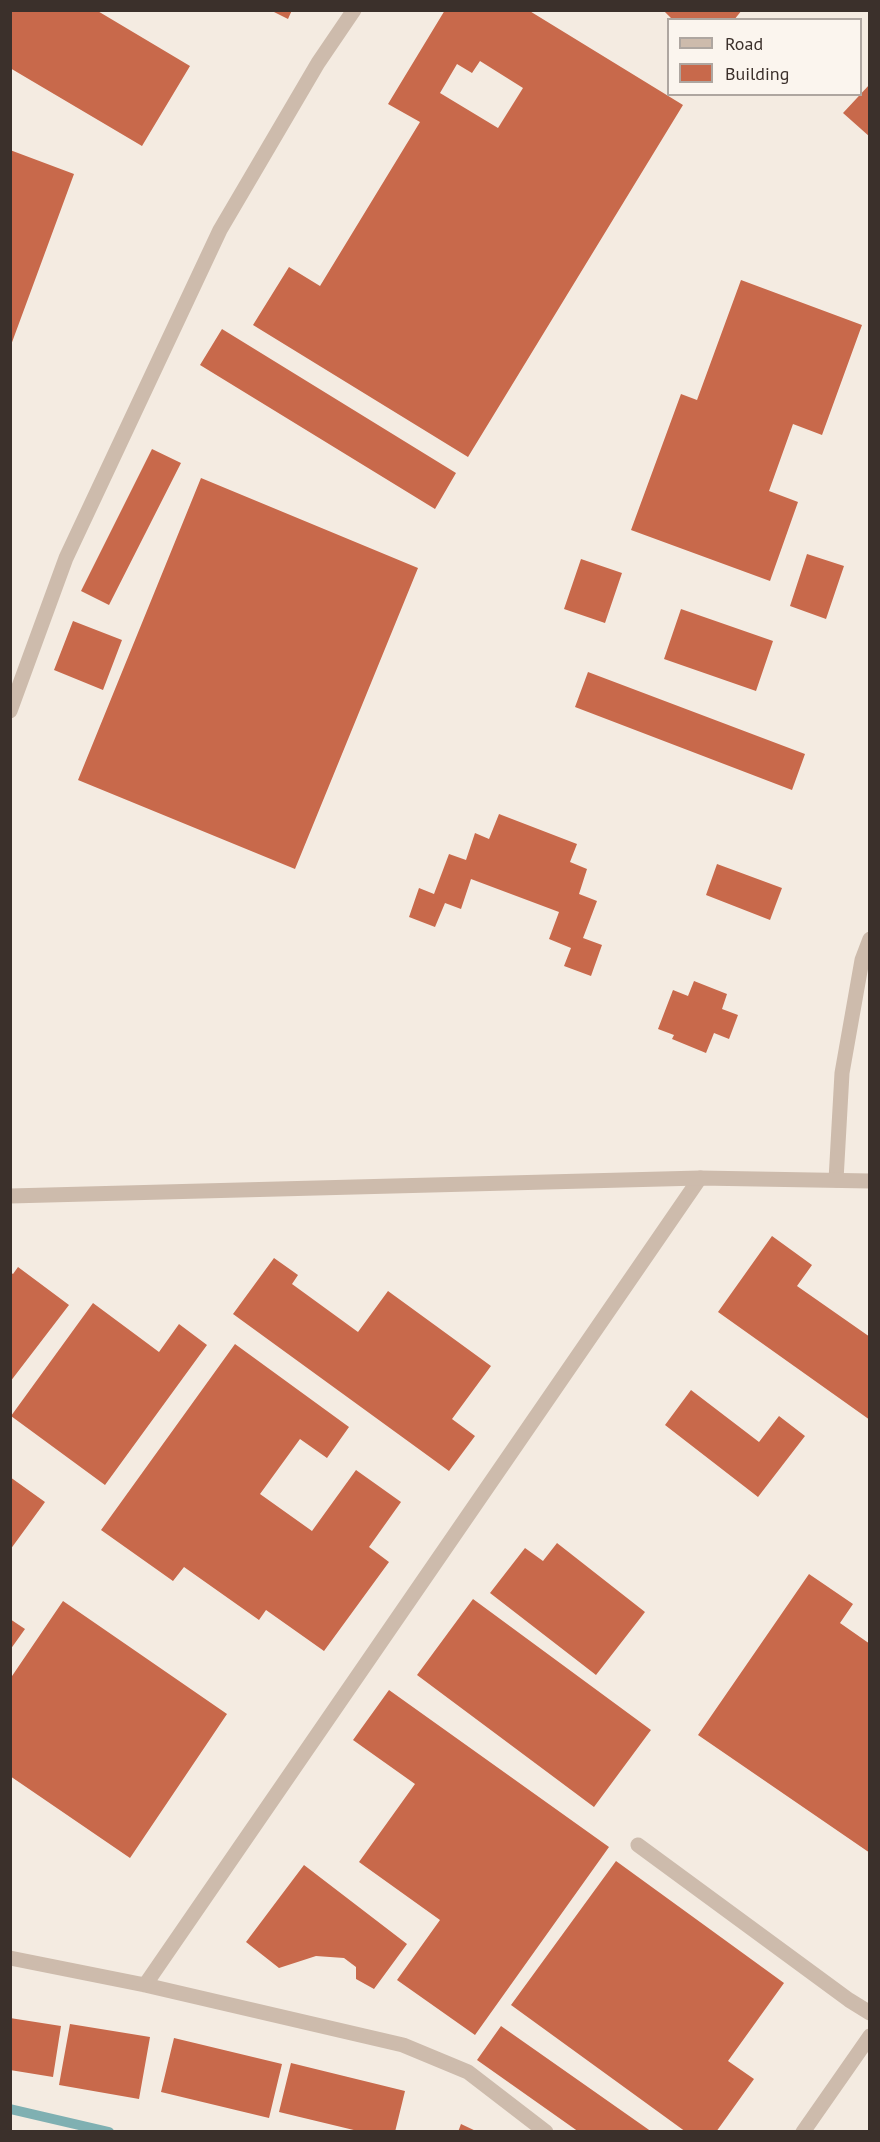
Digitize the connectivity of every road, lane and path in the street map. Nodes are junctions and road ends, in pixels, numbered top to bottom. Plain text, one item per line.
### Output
1 (354, 10) edge
2 (10, 711) edge
3 (870, 939) edge
4 (700, 1178) junction
5 (837, 1179) junction
6 (870, 1180) edge
7 (10, 1196) edge
8 (638, 1845) dead end
9 (10, 1959) edge
10 (145, 1985) junction
11 (870, 2013) edge
12 (870, 2036) edge
13 (546, 2132) edge
14 (803, 2132) edge

1 - 2 street
3 - 5 street
4 - 5 street
4 - 7 street
4 - 10 street
5 - 6 street
8 - 11 street
9 - 10 street
10 - 13 street
12 - 14 street

